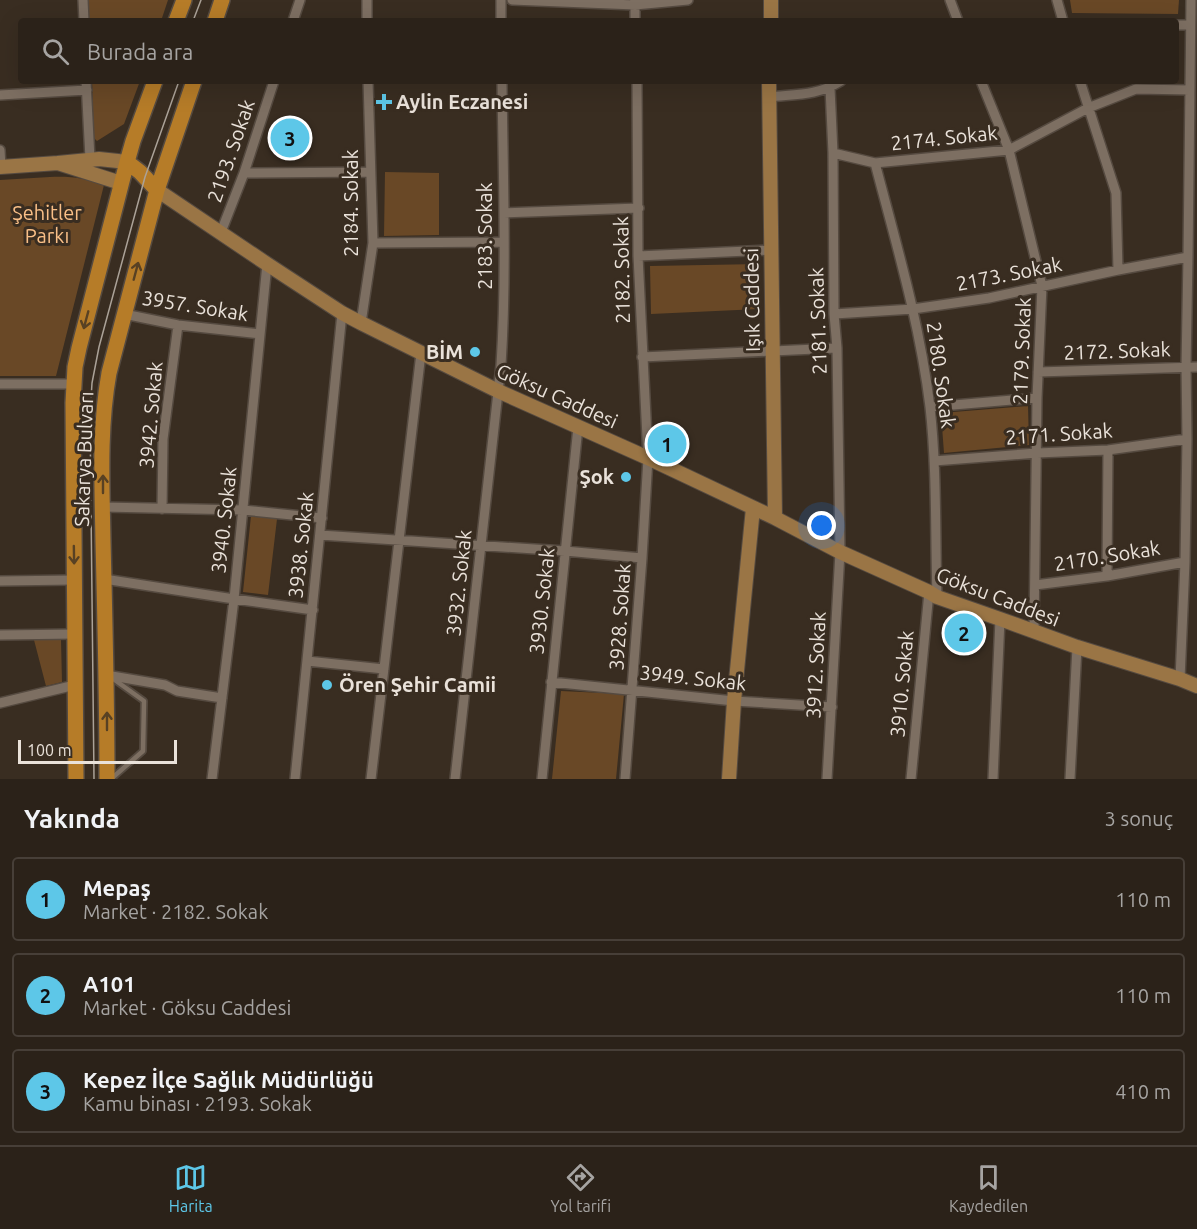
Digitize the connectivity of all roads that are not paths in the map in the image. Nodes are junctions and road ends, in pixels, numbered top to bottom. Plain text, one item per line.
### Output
1 (83, 0) edge
2 (184, 0) edge
3 (222, 0) edge
4 (300, 0) edge
5 (367, 0) edge
6 (501, 0) edge
7 (512, 0) edge
8 (688, 0) edge
9 (771, 0) edge
10 (950, 0) edge
11 (1057, 0) edge
12 (1191, 0) edge
13 (635, 2) edge
14 (84, 18) edge
15 (177, 18) edge
16 (216, 18) edge
17 (294, 18) edge
18 (367, 18) edge
19 (501, 18) edge
20 (635, 18) edge
21 (771, 18) edge
22 (954, 18) edge
23 (1062, 18) edge
24 (1179, 25) edge
25 (1190, 25) junction
26 (154, 84) edge
27 (193, 84) edge
28 (273, 84) edge
29 (368, 84) edge
30 (502, 84) edge
31 (637, 84) edge
32 (769, 84) edge
33 (836, 84) edge
34 (982, 84) edge
35 (1081, 84) edge
36 (87, 85) edge
37 (830, 88) junction
38 (1190, 90) junction
39 (0, 95) edge
40 (769, 97) junction
41 (1088, 108) junction
42 (133, 141) junction
43 (0, 150) edge
44 (1009, 150) junction
45 (833, 153) junction
46 (97, 159) junction
47 (127, 162) junction
48 (58, 163) junction
49 (875, 163) junction
50 (0, 167) edge
51 (370, 172) junction
52 (244, 173) junction
53 (122, 183) junction
54 (157, 190) junction
55 (639, 208) junction
56 (504, 213) junction
57 (220, 232) junction
58 (503, 242) junction
59 (373, 243) junction
60 (771, 250) junction
61 (638, 256) junction
62 (1188, 257) junction
63 (267, 264) junction
64 (1118, 270) junction
65 (1042, 286) junction
66 (914, 309) junction
67 (342, 313) junction
68 (124, 314) junction
69 (834, 314) junction
70 (361, 324) junction
71 (178, 325) junction
72 (260, 334) junction
73 (837, 348) junction
74 (773, 350) junction
75 (421, 353) junction
76 (642, 357) junction
77 (1186, 367) junction
78 (1197, 367) edge
79 (1038, 372) junction
80 (0, 384) edge
81 (73, 384) junction
82 (498, 391) junction
83 (1037, 398) junction
84 (930, 407) junction
85 (578, 427) junction
86 (1186, 439) junction
87 (1108, 450) junction
88 (1037, 453) junction
89 (648, 458) junction
90 (933, 461) junction
91 (103, 507) junction
92 (753, 508) junction
93 (162, 509) junction
94 (243, 510) junction
95 (322, 518) junction
96 (775, 518) junction
97 (320, 535) junction
98 (399, 541) junction
99 (482, 546) junction
100 (565, 551) junction
101 (840, 552) junction
102 (642, 558) junction
103 (1185, 562) junction
104 (1107, 576) junction
105 (104, 579) junction
106 (0, 580) edge
107 (74, 580) junction
108 (1035, 585) junction
109 (933, 595) junction
110 (234, 599) junction
111 (313, 610) junction
112 (1000, 619) junction
113 (1034, 632) junction
114 (75, 634) junction
115 (0, 635) edge
116 (1077, 647) junction
117 (307, 662) junction
118 (384, 669) junction
119 (106, 675) junction
120 (1180, 679) junction
121 (551, 682) junction
122 (75, 685) junction
123 (1197, 686) edge
124 (633, 690) junction
125 (222, 698) junction
126 (734, 701) junction
127 (0, 703) edge
128 (832, 707) junction
129 (76, 779) edge
130 (109, 779) edge
131 (212, 779) edge
132 (295, 779) edge
133 (372, 779) edge
134 (455, 779) edge
135 (542, 779) edge
136 (625, 779) edge
137 (729, 779) edge
138 (828, 779) edge
139 (911, 779) edge
140 (993, 779) edge
141 (1070, 779) edge

1 - 14 street
2 - 15 main road
3 - 16 main road
4 - 17 street
5 - 18 street
6 - 19 street
7 - 13 street
8 - 13 street
9 - 21 street
10 - 22 street
11 - 23 street
12 - 25 street
13 - 20 street
24 - 25 street
25 - 38 street
26 - 42 main road, Sakarya Bulvarı
27 - 54 main road, Sakarya Bulvarı
28 - 52 street, 2193. Sokak
29 - 51 street, 2184. Sokak
30 - 56 street, 2183. Sokak
31 - 55 street, 2182. Sokak
32 - 40 street, Işık Caddesi
33 - 37 street
34 - 44 street, 2179. Sokak
35 - 41 street
36 - 39 street
36 - 46 street
37 - 40 street
37 - 45 street, 2181. Sokak
38 - 41 street, 2174. Sokak
38 - 62 street
40 - 60 street, Işık Caddesi
41 - 44 street, 2174. Sokak
41 - 64 street
42 - 46 street
42 - 47 main road, Sakarya Bulvarı
43 - 50 street
44 - 49 street, 2174. Sokak
44 - 65 street, 2179. Sokak
45 - 49 street, 2174. Sokak
45 - 69 street, 2181. Sokak
46 - 47 street
46 - 48 street
47 - 53 main road, Sakarya Bulvarı
47 - 54 main road
48 - 50 street
48 - 53 street
49 - 66 street, 2180. Sokak
51 - 52 street
51 - 59 street, 2184. Sokak
52 - 57 street, 2193. Sokak
53 - 54 main road
53 -> 81 main road, Sakarya Bulvarı
54 - 57 street, Göksu Caddesi
68 -> 54 main road, Sakarya Bulvarı
55 - 56 street
55 - 61 street, 2182. Sokak
56 - 58 street, 2183. Sokak
57 - 63 street, Göksu Caddesi
58 - 59 street
58 - 82 street, 2183. Sokak
59 - 70 street, 2184. Sokak
60 - 61 street
60 - 74 street, Işık Caddesi
61 - 76 street, 2182. Sokak
62 - 64 street, 2173. Sokak
62 - 77 street
63 - 67 street, Göksu Caddesi
63 - 72 street, 3940. Sokak
64 - 65 street, 2173. Sokak
65 - 66 street, 2173. Sokak
65 - 79 street, 2179. Sokak
66 - 69 street, 2173. Sokak
66 - 84 street, 2180. Sokak
67 - 70 street, Göksu Caddesi
67 - 95 street, 3938. Sokak
68 - 71 street, 3957. Sokak
91 -> 68 main road, Sakarya Bulvarı
69 - 73 street, 2181. Sokak
70 - 75 street, Göksu Caddesi
71 - 72 street, 3957. Sokak
71 - 93 street, 3942. Sokak
72 - 94 street, 3940. Sokak
73 - 74 street
73 - 101 street, 2181. Sokak
74 - 76 street
74 - 96 street, Işık Caddesi
75 - 82 street, Göksu Caddesi
75 - 98 street
76 - 89 street, 2182. Sokak
77 - 78 street, 2172. Sokak
77 - 79 street, 2172. Sokak
77 - 86 street
79 - 83 street, 2179. Sokak
80 - 81 street
81 -> 107 main road, Sakarya Bulvarı
82 - 85 street, Göksu Caddesi
82 - 99 street, 3932. Sokak
83 - 84 street
83 - 88 street, 2179. Sokak
84 - 90 street, 2180. Sokak
85 - 89 street, Göksu Caddesi
85 - 100 street, 3930. Sokak
86 - 87 street, 2171. Sokak
86 - 103 street
87 - 88 street, 2171. Sokak
87 - 104 street
88 - 90 street, 2171. Sokak
88 - 108 street, 2179. Sokak
89 - 92 street, Göksu Caddesi
89 - 102 street, 3928. Sokak
90 - 109 street, 2180. Sokak
91 - 93 street
91 - 105 main road, Sakarya Bulvarı
92 - 96 street, Göksu Caddesi
92 - 126 street
93 - 94 street
94 - 95 street
94 - 110 street, 3940. Sokak
95 - 97 street, 3938. Sokak
96 - 101 street, Göksu Caddesi
97 - 98 street
97 - 111 street, 3938. Sokak
98 - 99 street
98 - 118 street
99 - 100 street
99 - 134 street, 3932. Sokak
100 - 102 street
100 - 121 street, 3930. Sokak
101 - 109 street, Göksu Caddesi
101 - 128 street, 3912. Sokak
102 - 124 street, 3928. Sokak
103 - 104 street, 2170. Sokak
103 - 120 street
104 - 108 street, 2170. Sokak
105 - 110 street
105 - 119 main road, Sakarya Bulvarı
106 - 107 street
107 - 114 main road, Sakarya Bulvarı
108 - 113 street, 2179. Sokak
109 - 112 street, Göksu Caddesi
109 - 139 street, 3910. Sokak
110 - 111 street
110 - 125 street, 3940. Sokak
111 - 117 street, 3938. Sokak
112 - 113 street, Göksu Caddesi
112 - 140 street
113 - 116 street, Göksu Caddesi
114 - 115 street
114 - 122 main road, Sakarya Bulvarı
116 - 120 street, Göksu Caddesi
116 - 141 street
117 - 118 street
117 - 132 street, 3938. Sokak
118 - 133 street
119 - 125 street
130 -> 119 main road, Sakarya Bulvarı
119 - 130 lane
120 - 123 street, Göksu Caddesi
121 - 124 street, 3949. Sokak
121 - 135 street, 3930. Sokak
122 - 127 street
122 - 129 main road, Sakarya Bulvarı
124 - 126 street, 3949. Sokak
124 - 136 street, 3928. Sokak
125 - 131 street, 3940. Sokak
126 - 128 street, 3949. Sokak
126 - 137 street
128 - 138 street, 3912. Sokak

